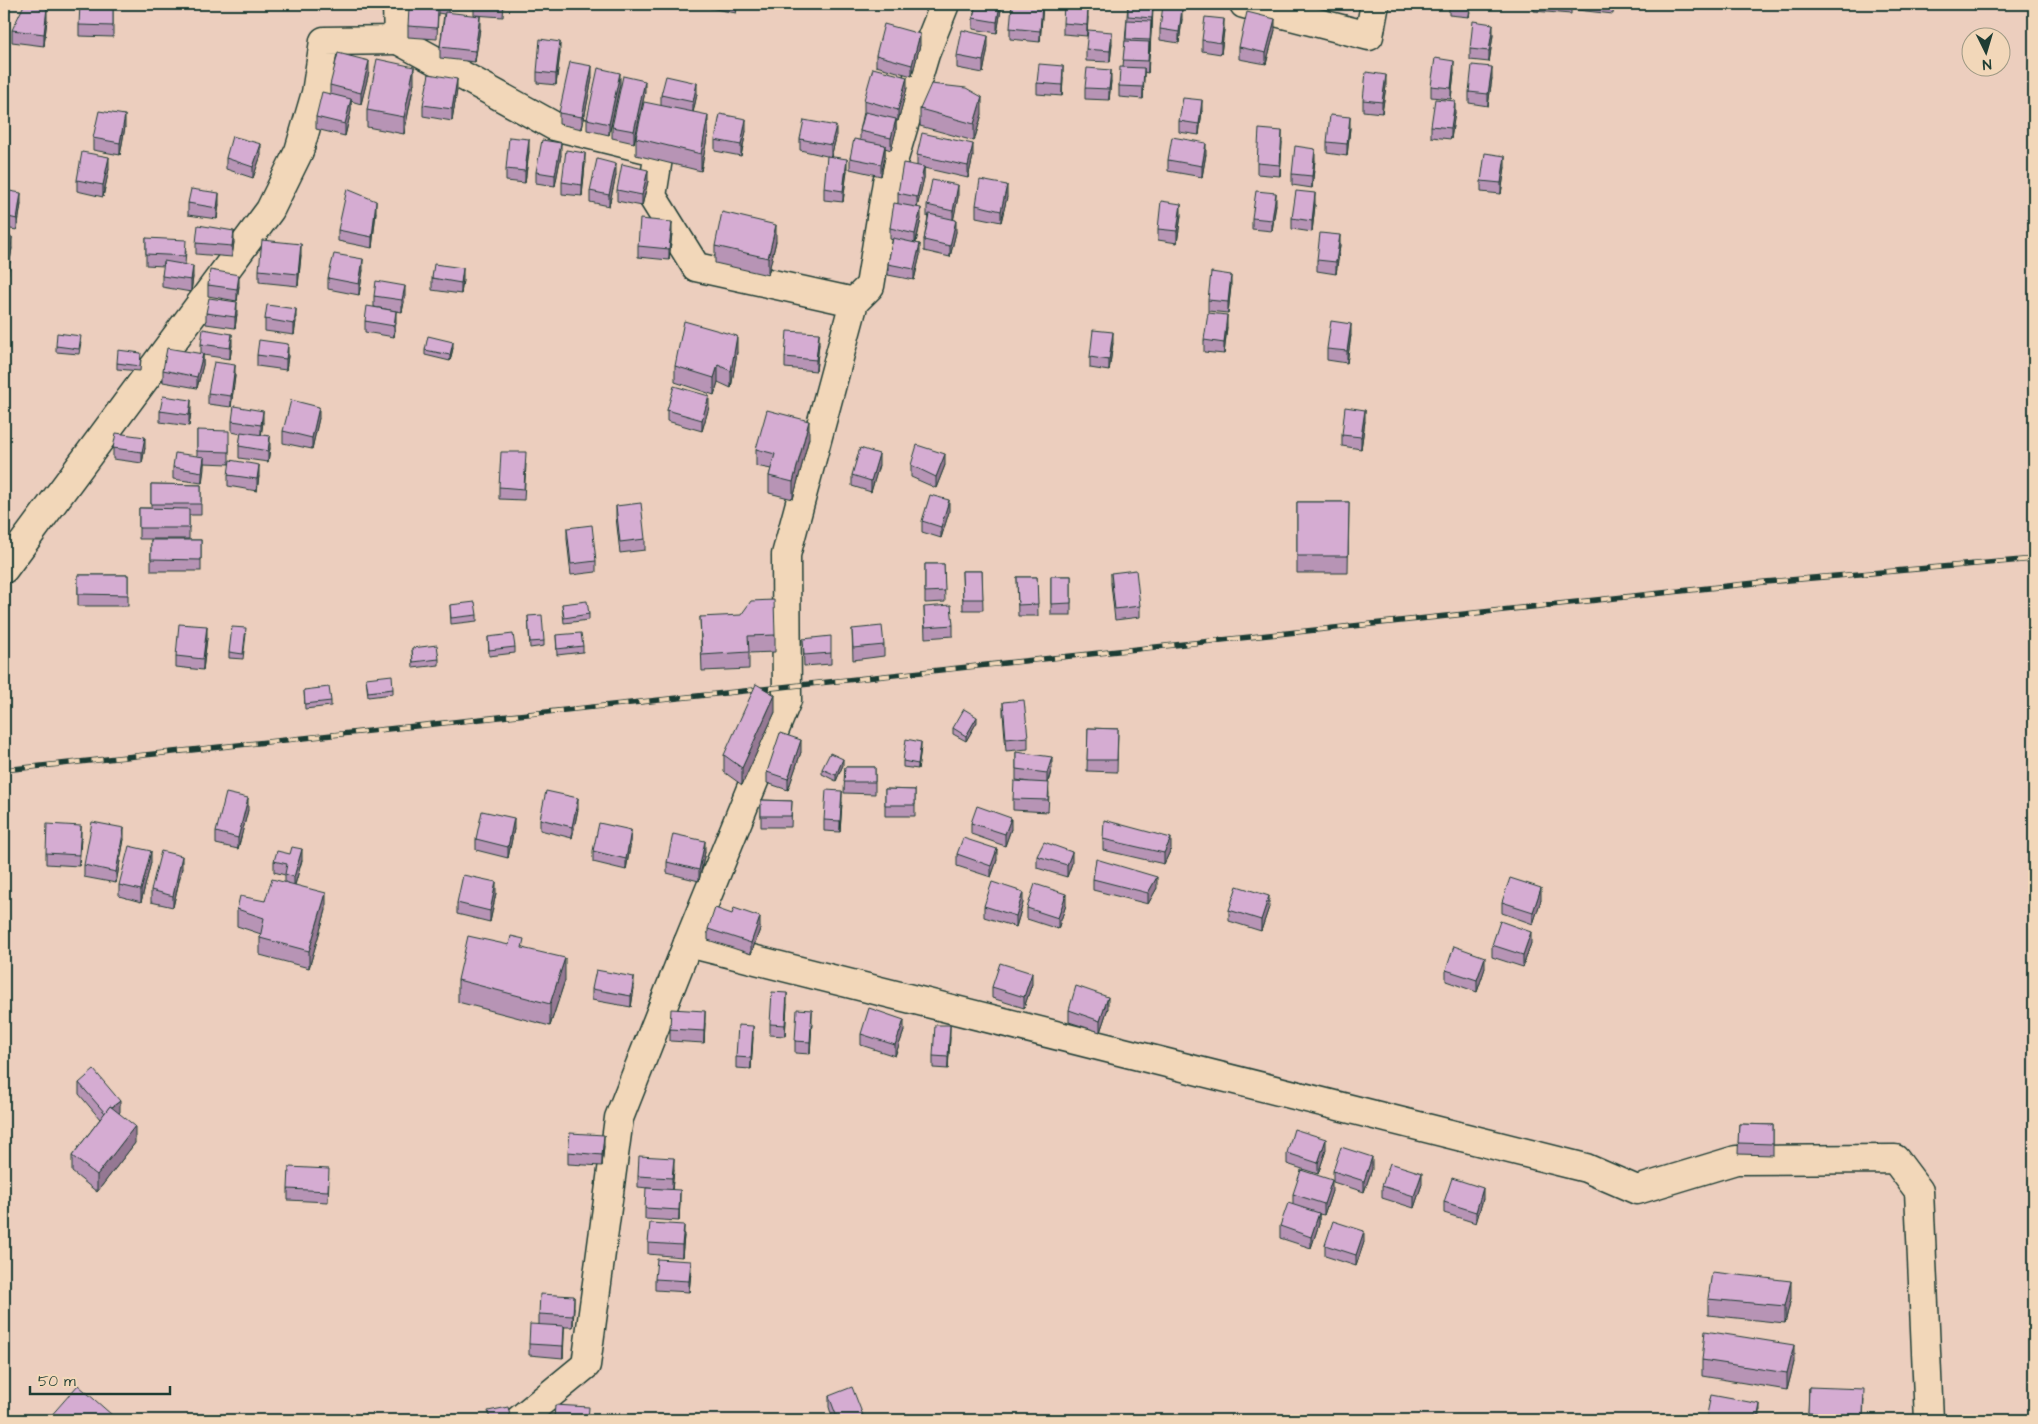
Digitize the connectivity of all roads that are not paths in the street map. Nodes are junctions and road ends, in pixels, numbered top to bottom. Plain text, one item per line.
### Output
1 (396, 4) edge
2 (945, 4) edge
3 (1244, 4) edge
4 (1375, 4) edge
5 (398, 40) junction
6 (854, 302) junction
7 (4, 569) edge
8 (688, 943) junction
9 (519, 1420) edge
10 (1929, 1420) edge

1 - 5 street
2 - 6 street
3 - 4 street
5 - 6 street
5 - 7 street
6 - 8 street
8 - 9 street
8 - 10 street

